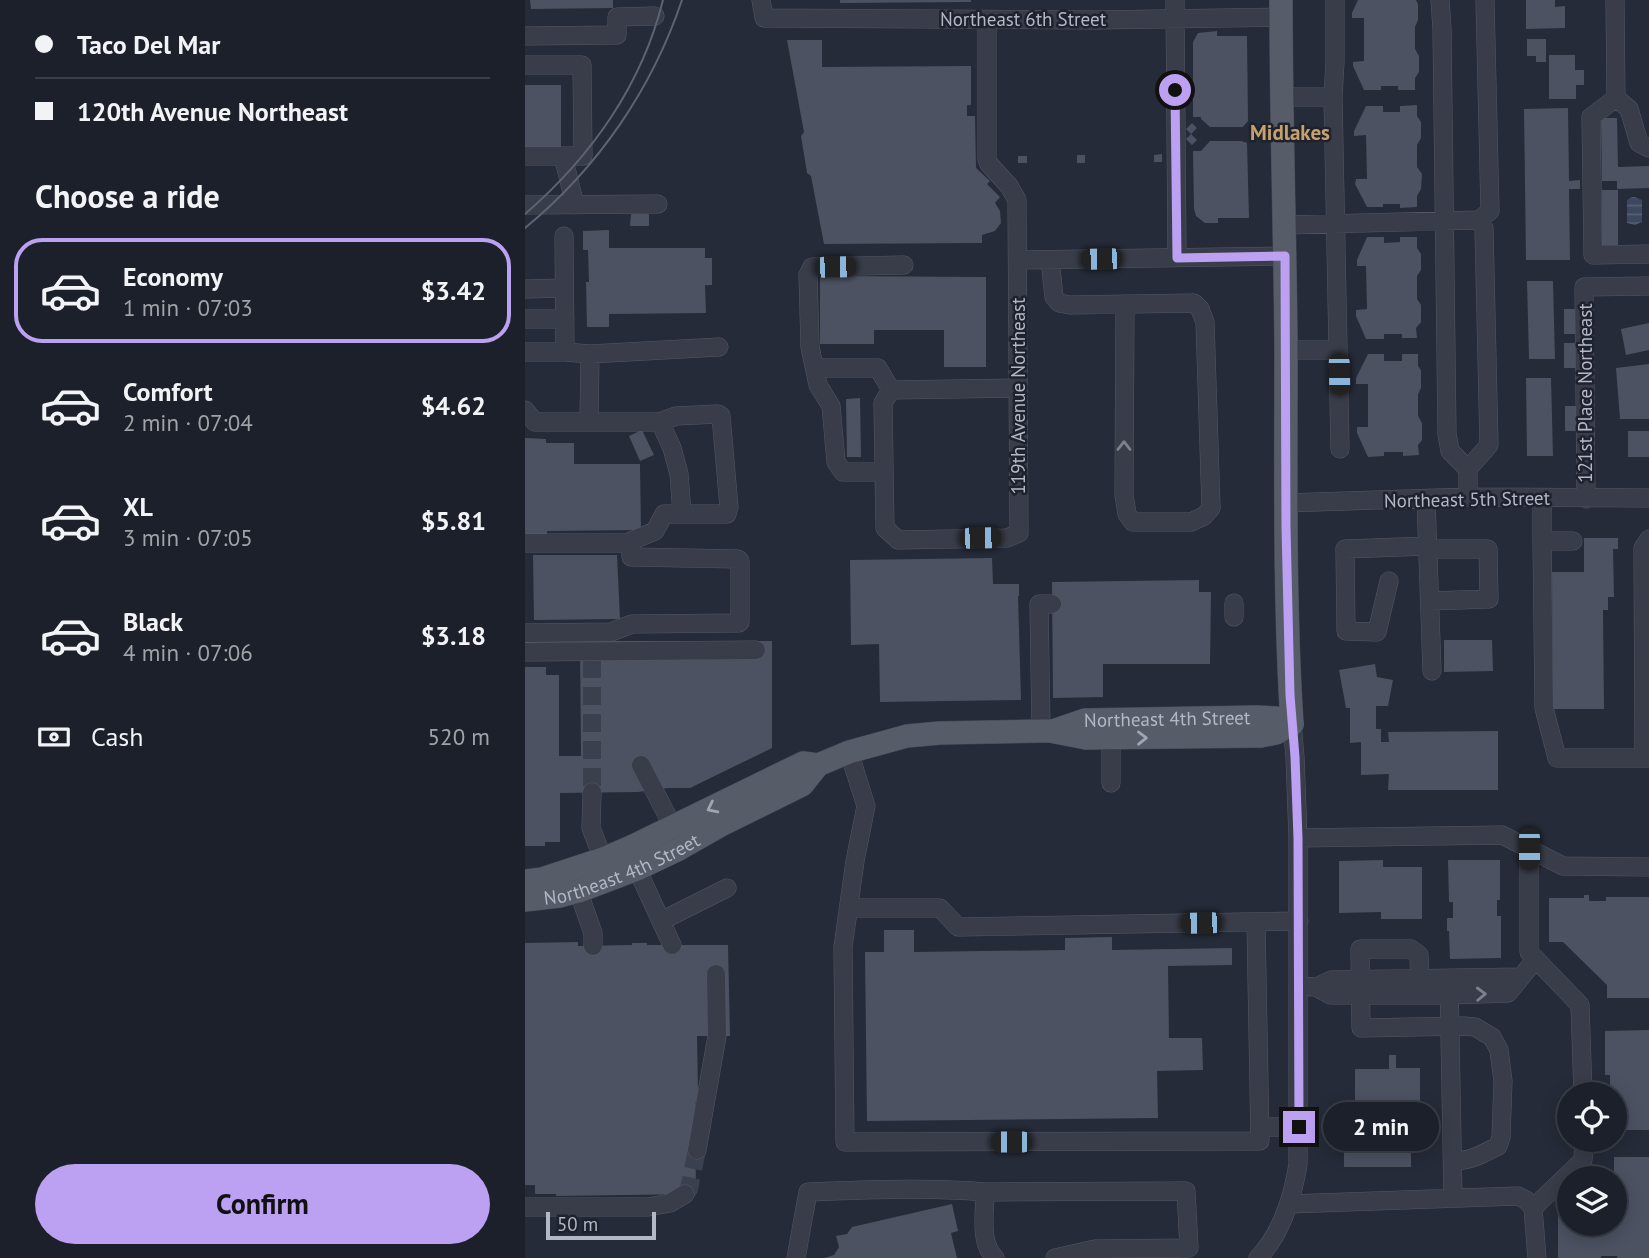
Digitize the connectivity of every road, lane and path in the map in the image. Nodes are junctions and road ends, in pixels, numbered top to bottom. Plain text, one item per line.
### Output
1 (761, 0) edge
2 (1335, 0) edge
3 (1440, 0) edge
4 (1485, 0) edge
5 (1615, 0) edge
6 (1281, 8) edge
7 (1175, 9) edge
8 (655, 16) dead end
9 (987, 20) junction
10 (525, 36) edge
11 (525, 65) edge
12 (1283, 97) junction
13 (1333, 97) junction
14 (1616, 98) junction
15 (1649, 148) edge
16 (525, 156) edge
17 (563, 156) junction
18 (658, 204) dead end
19 (525, 205) edge
20 (575, 205) junction
21 (1479, 220) junction
22 (1445, 221) junction
23 (1336, 224) junction
24 (1285, 225) junction
25 (564, 236) dead end
26 (1649, 254) edge
27 (1285, 256) junction
28 (1177, 258) junction
29 (1017, 260) junction
30 (1050, 260) junction
31 (904, 265) dead end
32 (1649, 286) edge
33 (564, 288) junction
34 (525, 289) edge
35 (1125, 304) junction
36 (525, 319) edge
37 (565, 319) junction
38 (719, 347) dead end
39 (1286, 350) junction
40 (1338, 350) junction
41 (525, 352) edge
42 (565, 352) junction
43 (590, 354) junction
44 (815, 368) junction
45 (1018, 388) junction
46 (891, 390) junction
47 (525, 410) edge
48 (589, 422) junction
49 (660, 422) junction
50 (1340, 450) dead end
51 (1468, 469) junction
52 (884, 472) junction
53 (1468, 497) junction
54 (1542, 498) junction
55 (1649, 498) edge
56 (1426, 499) junction
57 (1586, 499) junction
58 (1285, 503) junction
59 (681, 514) junction
60 (1649, 539) edge
61 (1542, 541) junction
62 (1573, 541) dead end
63 (525, 543) edge
64 (630, 543) junction
65 (1428, 547) junction
66 (1389, 582) dead end
67 (1430, 601) junction
68 (1052, 604) dead end
69 (525, 633) edge
70 (756, 650) dead end
71 (525, 652) edge
72 (1432, 671) dead end
73 (1292, 724) junction
74 (1045, 732) junction
75 (1111, 739) junction
76 (849, 752) junction
77 (1647, 758) edge
78 (641, 765) dead end
79 (818, 765) junction
80 (1111, 783) dead end
81 (592, 792) tunnel mouth
82 (673, 827) junction
83 (1298, 838) junction
84 (1529, 849) junction
85 (603, 859) junction
86 (1649, 867) edge
87 (637, 869) junction
88 (575, 880) junction
89 (525, 881) edge
90 (727, 888) dead end
91 (525, 900) edge
92 (849, 908) junction
93 (661, 921) junction
94 (1299, 921) junction
95 (1256, 923) junction
96 (672, 945) dead end
97 (593, 946) dead end
98 (1537, 959) junction
99 (716, 974) dead end
100 (1308, 986) junction
101 (1420, 987) junction
102 (1449, 987) junction
103 (1360, 988) junction
104 (1450, 1026) junction
105 (1583, 1082) edge
106 (1260, 1127) junction
107 (1299, 1127) junction
108 (697, 1150) tunnel mouth
109 (1583, 1152) edge
110 (1453, 1161) junction
111 (985, 1192) junction
112 (685, 1194) dead end
113 (1453, 1198) junction
114 (1289, 1204) junction
115 (525, 1207) edge
116 (1533, 1208) junction
117 (796, 1258) edge
118 (995, 1258) edge
119 (1055, 1258) edge
120 (1258, 1258) edge
121 (1537, 1258) edge

1 - 9 street, Northeast 6th Street
2 - 13 street
3 - 22 street
4 - 21 street
5 - 14 street
6 - 7 street, Northeast 6th Street
6 - 12 main road
7 - 9 street, Northeast 6th Street
7 - 28 street
8 - 10 street
9 - 29 street, 119th Avenue Northeast
11 - 17 street
12 - 13 street
12 - 24 main road
13 - 23 street
14 - 15 street
14 - 26 street
16 - 17 street
17 - 20 street
18 - 20 street
19 - 20 street
21 - 22 street
21 - 51 street
22 - 23 street
22 - 51 street
23 - 24 street
23 - 40 street
24 - 27 main road
25 - 33 street
27 - 28 street
27 - 39 main road
28 - 30 street
29 - 30 street
29 - 45 street, 119th Avenue Northeast
30 - 35 street
31 - 44 street
32 - 57 street, 121st Place Northeast
33 - 34 street
33 - 37 street
35 -> 35 street
36 - 37 street
37 - 42 street
38 - 43 street
39 - 40 street
39 - 58 main road
40 - 50 street
41 - 42 street
42 - 43 street
43 - 48 street
44 - 46 street
44 - 52 street
45 - 46 street
45 - 52 street, 119th Avenue Northeast
46 - 52 street
47 - 48 street
48 - 49 street
49 - 59 street
49 - 59 street
51 - 53 street
53 - 54 street, Northeast 5th Street
53 - 56 street, Northeast 5th Street
54 - 57 street, Northeast 5th Street
54 - 61 street
55 - 57 street, Northeast 5th Street
56 - 58 street, Northeast 5th Street
56 - 65 street
58 - 73 main road
59 - 64 street
60 - 77 street
61 - 62 street
61 - 77 street
63 - 64 street
64 - 69 street
65 - 66 street
65 - 67 street
65 - 67 street
67 - 72 street
68 - 74 street
70 - 71 street
73 - 74 main road, Northeast 4th Street
75 -> 73 main road, Northeast 4th Street
73 - 83 street
74 - 75 main road, Northeast 4th Street
74 - 76 main road, Northeast 4th Street
75 - 80 street
76 - 79 main road, Northeast 4th Street
76 - 92 street
78 - 82 street
79 -> 82 main road, Northeast 4th Street
79 - 87 main road, Northeast 4th Street
81 - 85 street
82 - 85 main road, Northeast 4th Street
83 - 84 street
83 - 94 street
84 - 86 street
84 - 98 street
85 - 88 main road, Northeast 4th Street
87 - 88 main road, Northeast 4th Street
87 - 93 street
88 - 89 main road, Northeast 4th Street
88 - 91 main road, Northeast 4th Street
88 - 97 street
90 - 93 street
92 - 95 street
92 - 106 street
93 - 96 street
94 - 95 street
94 - 100 street
95 - 106 street
98 - 102 street
98 - 105 street
99 - 108 street
100 - 103 street
100 - 107 street
101 - 102 street
101 - 103 street
101 - 103 street
102 - 104 street
103 - 104 street
104 - 110 street
104 - 110 street
106 - 107 street
107 - 114 street
109 - 116 street
110 - 113 street
111 - 117 street
111 - 118 street
111 - 119 street
112 - 115 street
113 - 114 street
113 - 116 street
114 - 120 street
116 - 121 street

